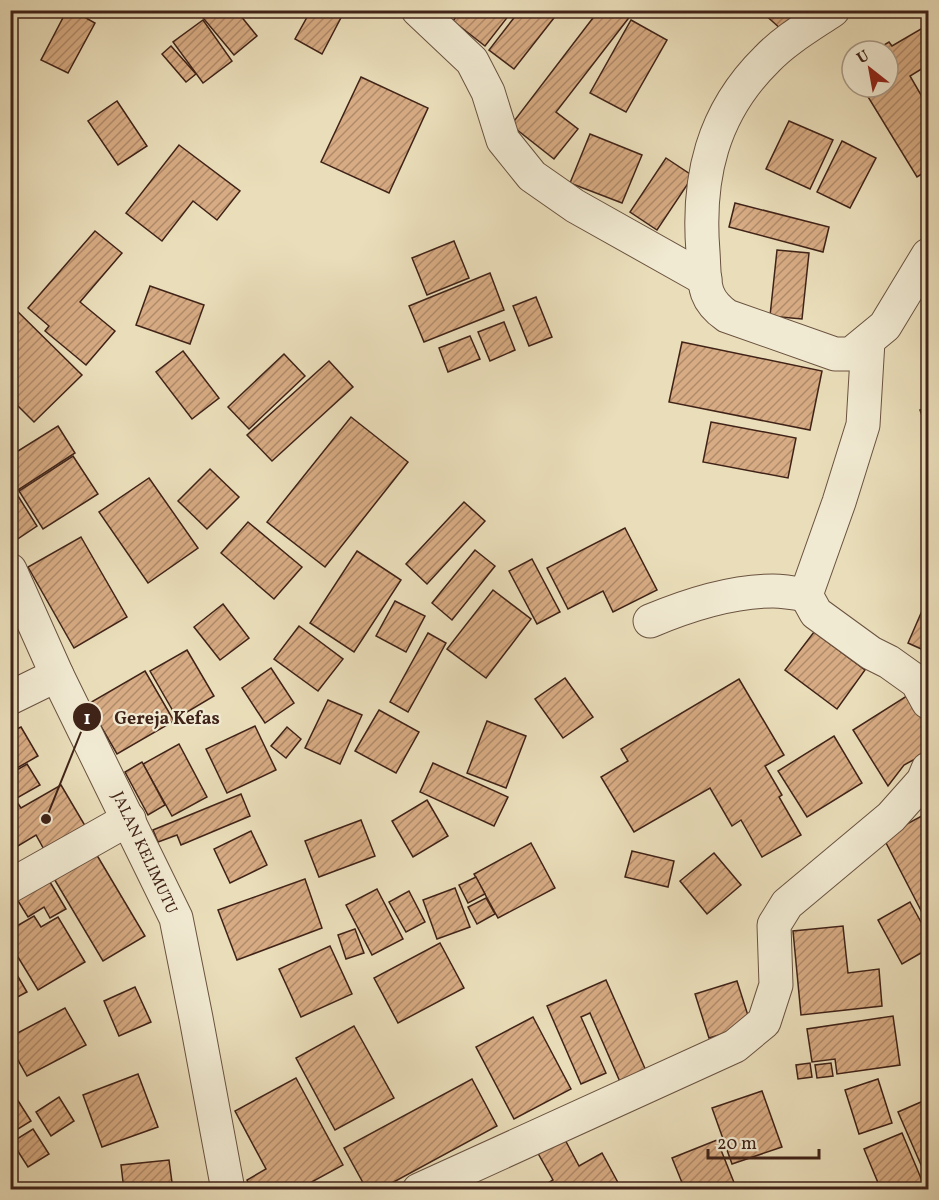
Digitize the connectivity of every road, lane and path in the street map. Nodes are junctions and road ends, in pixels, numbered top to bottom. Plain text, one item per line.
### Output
1 (418, 10) edge
2 (833, 10) edge
3 (928, 255) edge
4 (705, 279) junction
5 (868, 342) junction
6 (10, 570) edge
7 (806, 595) junction
8 (650, 621) dead end
9 (57, 675) junction
10 (10, 698) edge
11 (928, 702) edge
12 (928, 769) edge
13 (129, 819) junction
14 (10, 886) edge
15 (228, 1190) edge
16 (419, 1190) edge

1 - 4 street
2 - 4 street
3 - 5 street
4 - 5 street
5 - 7 street
6 - 9 street, JALAN KELIMUTU
7 - 8 street
7 - 11 street
9 - 10 street
9 - 13 street, JALAN KELIMUTU
12 - 16 street
13 - 14 street
13 - 15 street, JALAN KELIMUTU

